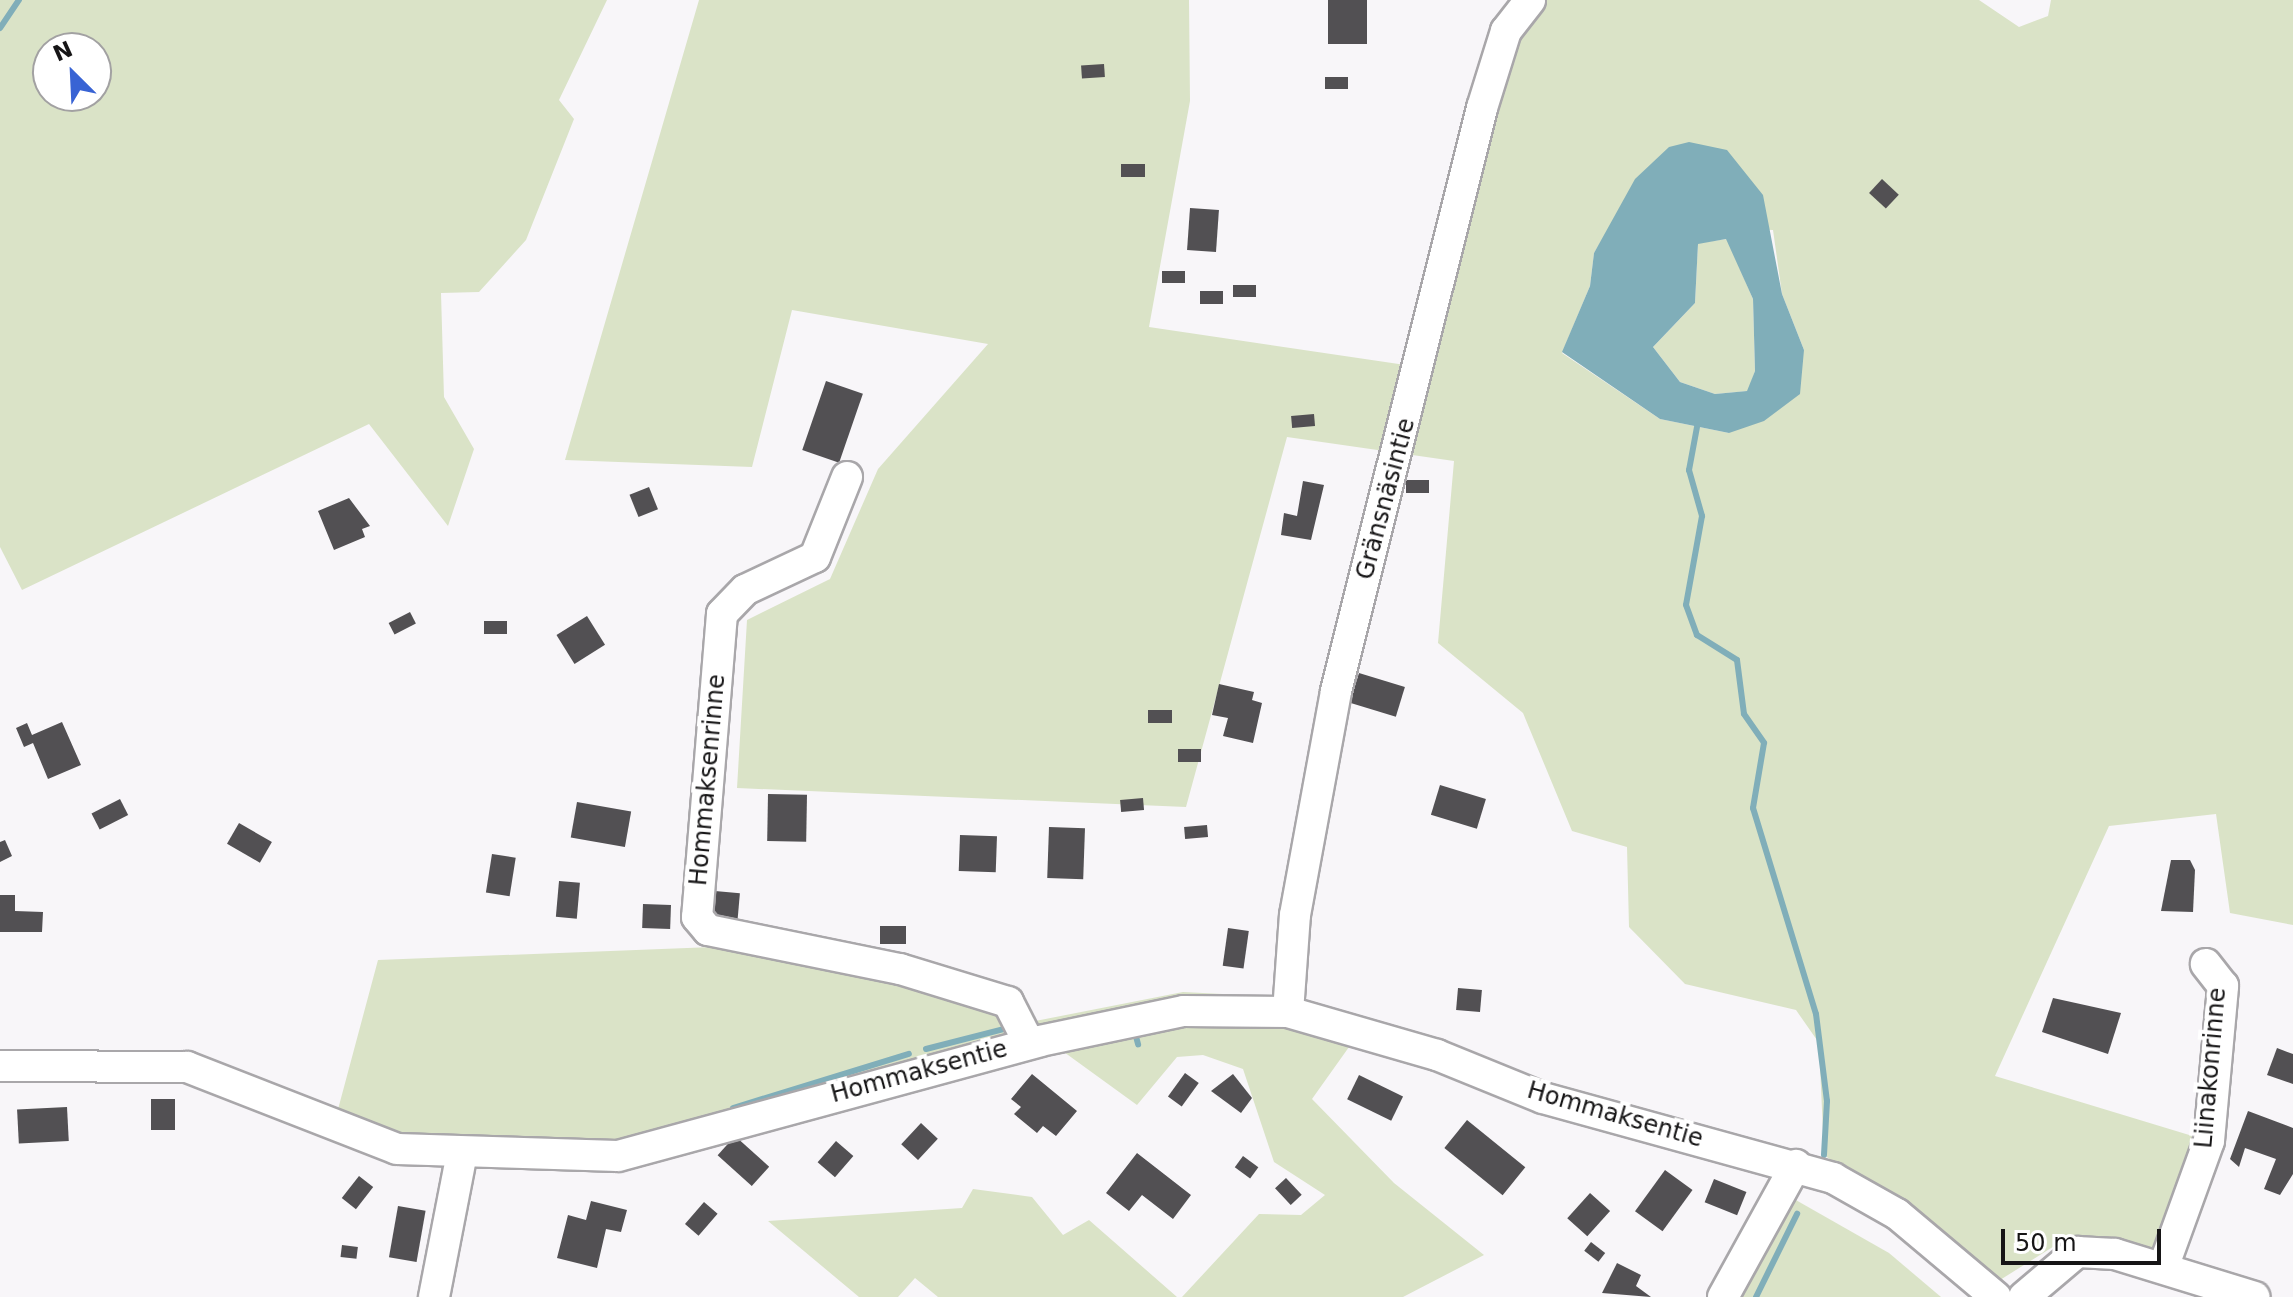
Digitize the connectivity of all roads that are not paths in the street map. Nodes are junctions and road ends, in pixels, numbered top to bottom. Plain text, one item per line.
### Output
1 (1530, 0) edge
2 (847, 477) dead end
3 (2206, 964) dead end
4 (1288, 1012) junction
5 (1029, 1043) junction
6 (0, 1066) edge
7 (462, 1153) junction
8 (1796, 1165) junction
9 (2163, 1268) junction
10 (434, 1297) edge
11 (1723, 1297) edge
12 (1996, 1297) edge
13 (2024, 1297) edge
14 (2255, 1297) edge

1 - 4 street, Gränsnäsintie
2 - 5 street, Hommaksenrinne
3 - 9 street, Liinakonrinne
4 - 5 street, Hommaksentie
4 - 8 street, Hommaksentie
5 - 7 street, Hommaksentie
6 - 7 street, Hommaksentie
7 - 10 street
8 - 11 street
8 - 12 street, Hommaksentie
9 - 13 street
9 - 14 street

